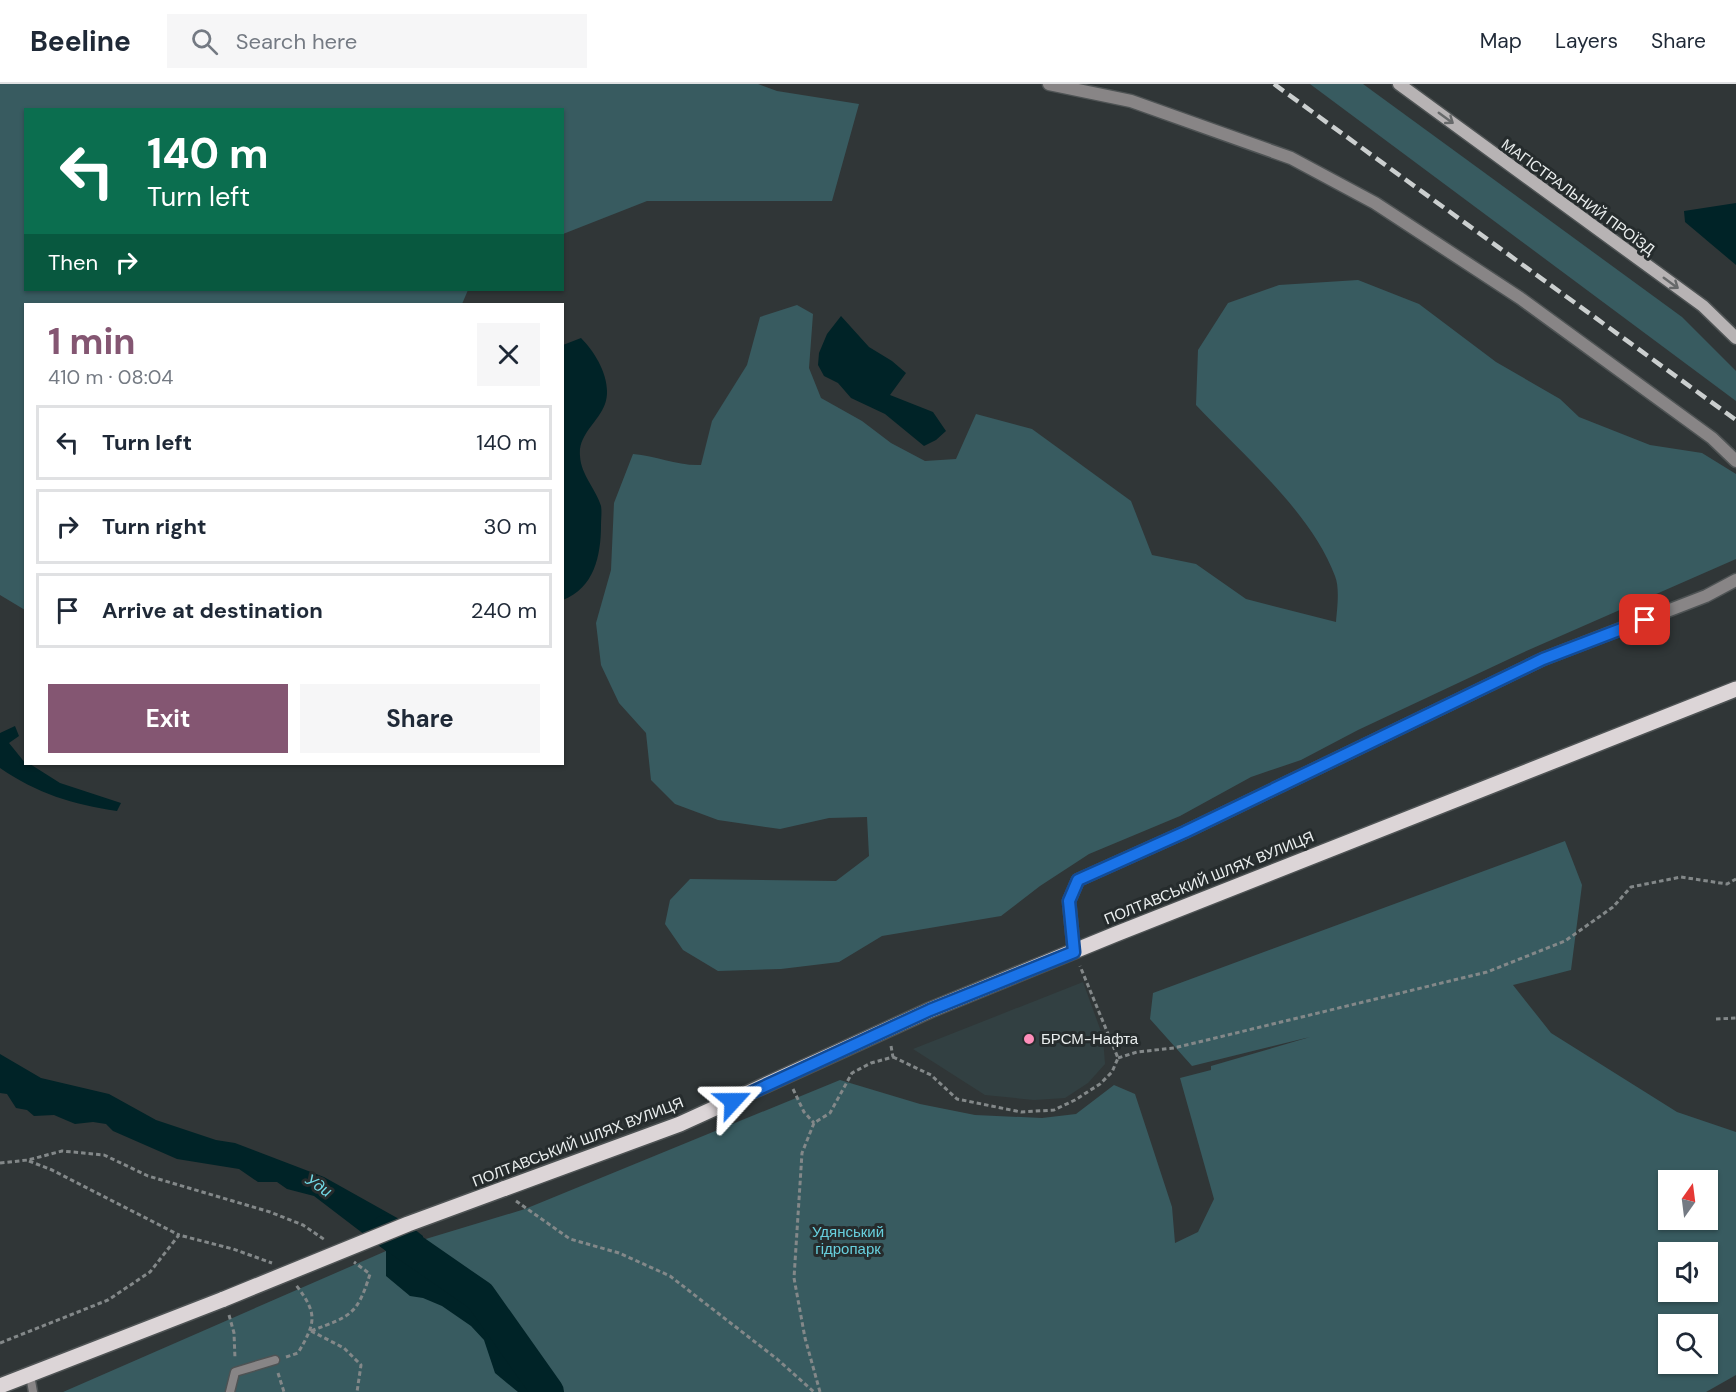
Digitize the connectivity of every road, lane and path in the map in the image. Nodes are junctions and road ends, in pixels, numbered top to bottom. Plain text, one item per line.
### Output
1 (1050, 84) edge
2 (1399, 84) edge
3 (1736, 339) edge
4 (1736, 461) edge
5 (1736, 580) edge
6 (1736, 689) edge
7 (1736, 879) edge
8 (1074, 952) junction
9 (1736, 1018) edge
10 (1716, 1019) dead end
11 (887, 1030) junction
12 (893, 1057) junction
13 (1118, 1058) junction
14 (787, 1076) junction
15 (814, 1123) junction
16 (28, 1160) junction
17 (0, 1163) edge
18 (503, 1189) junction
19 (179, 1235) junction
20 (327, 1242) dead end
21 (353, 1261) dead end
22 (277, 1266) dead end
23 (291, 1279) dead end
24 (224, 1299) junction
25 (311, 1331) junction
26 (0, 1343) edge
27 (275, 1360) junction
28 (235, 1372) junction
29 (30, 1375) junction
30 (0, 1386) edge
31 (33, 1392) edge
32 (230, 1392) edge
33 (284, 1392) edge
34 (357, 1392) edge
35 (814, 1392) edge
36 (820, 1392) edge

1 - 4 street
2 -> 3 main road, МАГІСТРАЛЬНИЙ ПРОЇЗД
5 - 8 street
6 - 8 main road, ПОЛТАВСЬКИЙ ШЛЯХ ВУЛИЦЯ
7 - 13 path
8 - 11 main road, ПОЛТАВСЬКИЙ ШЛЯХ ВУЛИЦЯ
8 - 13 path
9 - 10 path
11 - 12 path
11 - 14 main road, ПОЛТАВСЬКИЙ ШЛЯХ ВУЛИЦЯ
12 - 13 path
12 - 15 path
14 - 15 path
14 - 18 main road, ПОЛТАВСЬКИЙ ШЛЯХ ВУЛИЦЯ
15 - 36 path
16 - 17 path
16 - 19 path
16 - 20 path
18 - 24 main road, ПОЛТАВСЬКИЙ ШЛЯХ ВУЛИЦЯ, bridge
18 - 35 path
19 - 22 path
19 - 26 path
21 - 25 path
23 - 25 path
24 - 28 path
24 - 29 main road, ПОЛТАВСЬКИЙ ШЛЯХ ВУЛИЦЯ
25 - 27 path
25 - 34 path
27 - 28 lane
27 - 33 path
28 - 32 lane
29 - 30 main road, ПОЛТАВСЬКИЙ ШЛЯХ ВУЛИЦЯ
29 - 31 lane

